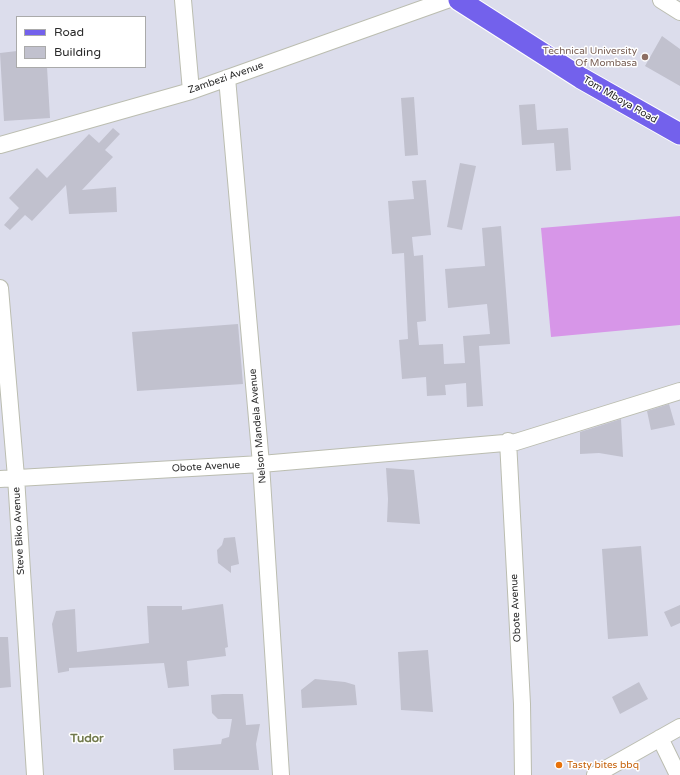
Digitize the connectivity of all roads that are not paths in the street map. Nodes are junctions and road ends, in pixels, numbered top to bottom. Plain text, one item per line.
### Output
1 (183, 0) edge
2 (448, 0) edge
3 (459, 0) edge
4 (661, 0) edge
5 (680, 12) edge
6 (227, 78) junction
7 (191, 91) junction
8 (680, 134) edge
9 (0, 145) edge
10 (0, 288) edge
11 (680, 391) edge
12 (508, 441) junction
13 (261, 464) junction
14 (8, 478) edge
15 (680, 728) edge
16 (660, 738) junction
17 (35, 775) edge
18 (281, 775) edge
19 (523, 775) edge
20 (595, 775) edge
21 (678, 775) edge

1 - 7 street
2 - 6 street, Zambezi Avenue
3 - 8 main road, Tom Mboya Road
4 - 5 street
6 - 7 street, Zambezi Avenue
6 - 13 street, Nelson Mandela Avenue
7 - 9 street, Zambezi Avenue
10 - 14 street, Steve Biko Avenue
11 - 12 street, Obote Avenue
12 - 13 street, Obote Avenue
12 - 19 street, Obote Avenue
13 - 14 street, Obote Avenue
13 - 18 street, Nelson Mandela Avenue
14 - 17 street, Steve Biko Avenue
15 - 16 street
16 - 20 street
16 - 21 street

